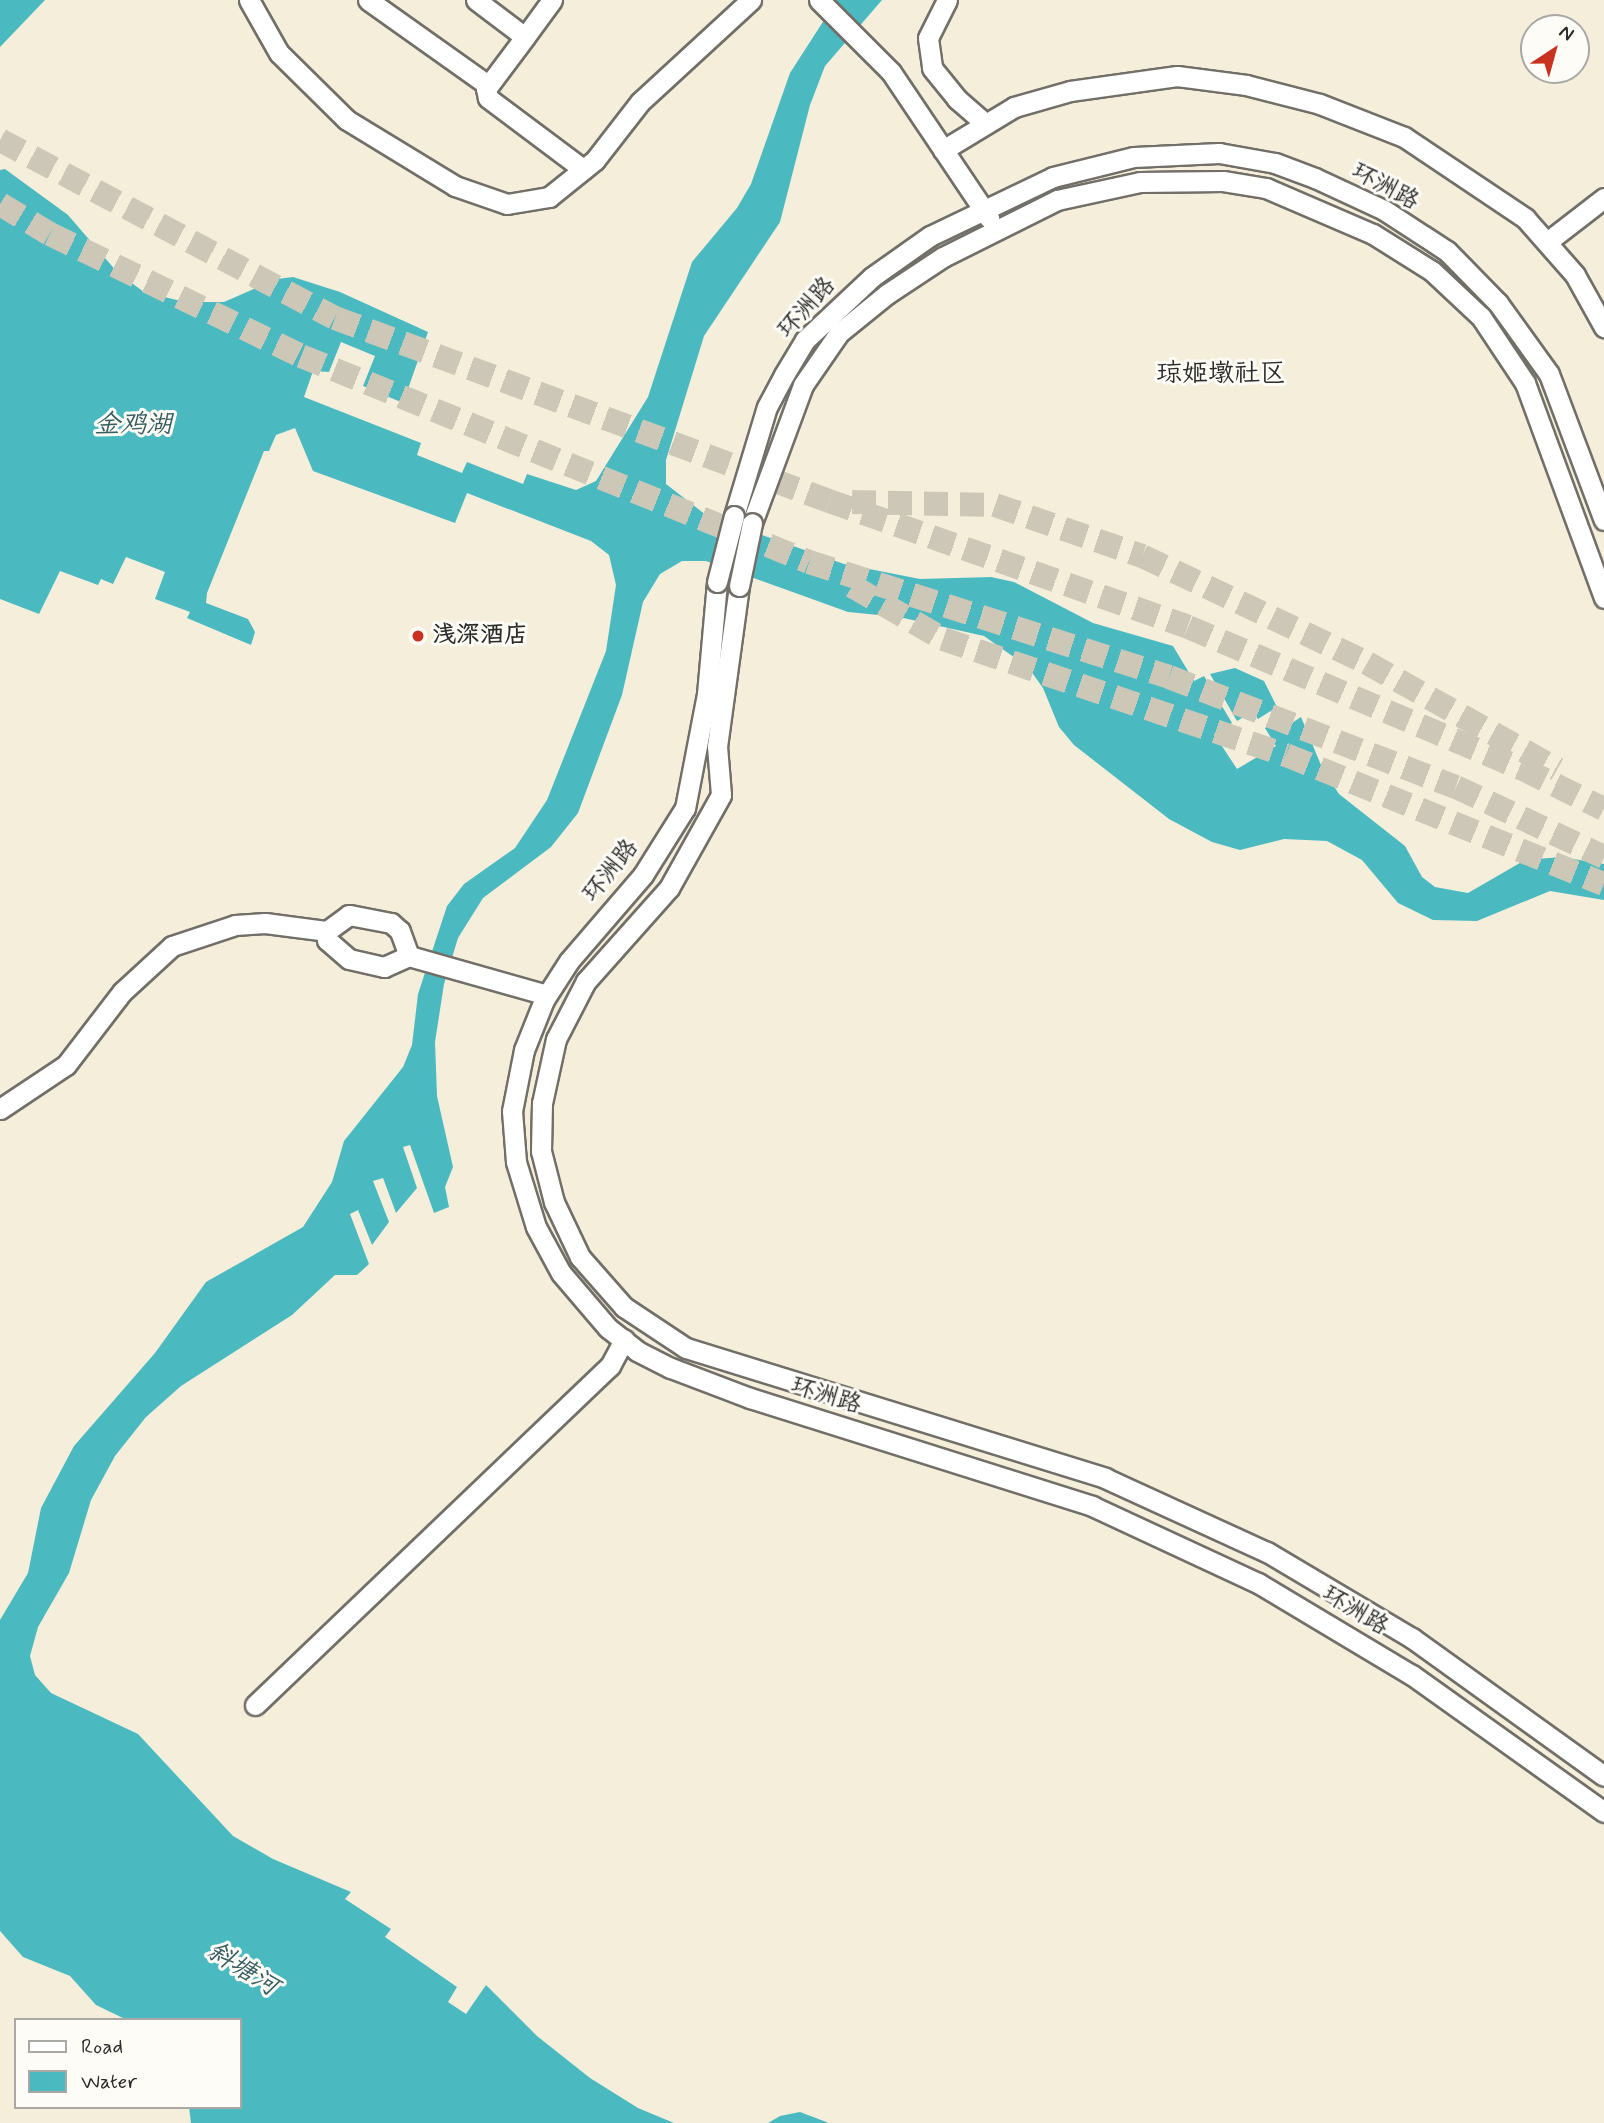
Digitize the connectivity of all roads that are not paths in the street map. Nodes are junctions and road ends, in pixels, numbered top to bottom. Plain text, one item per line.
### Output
1 (249, 0) edge
2 (368, 0) edge
3 (476, 0) edge
4 (552, 0) edge
5 (751, 0) edge
6 (947, 0) edge
7 (822, 4) edge
8 (525, 37) junction
9 (486, 89) junction
10 (986, 124) junction
11 (943, 150) junction
12 (583, 169) junction
13 (1604, 198) edge
14 (983, 208) junction
15 (998, 231) junction
16 (1548, 242) junction
17 (1603, 321) edge
18 (743, 519) junction
19 (1604, 520) edge
20 (1604, 598) edge
21 (708, 745) junction
22 (327, 931) junction
23 (414, 957) junction
24 (547, 995) junction
25 (0, 1109) edge
26 (624, 1340) junction
27 (255, 1706) dead end
28 (1604, 1776) edge
29 (1604, 1812) edge

1 - 12 street
2 - 9 street
3 - 8 street
4 - 8 street
5 - 12 street
6 - 10 street
7 - 11 street
8 - 9 street
9 - 12 street
10 - 11 street
10 - 16 street
11 - 14 street
13 - 16 street
14 - 15 street
14 - 18 street, 环洲路
14 - 19 street, 环洲路
15 - 18 street, 环洲路
15 - 20 street, 环洲路
16 - 17 street
18 - 21 street, 环洲路, bridge
18 - 21 street, 环洲路, bridge
21 - 24 street, 环洲路
21 - 28 street, 环洲路
22 - 23 street
22 - 23 street
22 - 25 street
23 - 24 street
24 - 26 street, 环洲路
26 - 27 street
26 - 29 street, 环洲路

